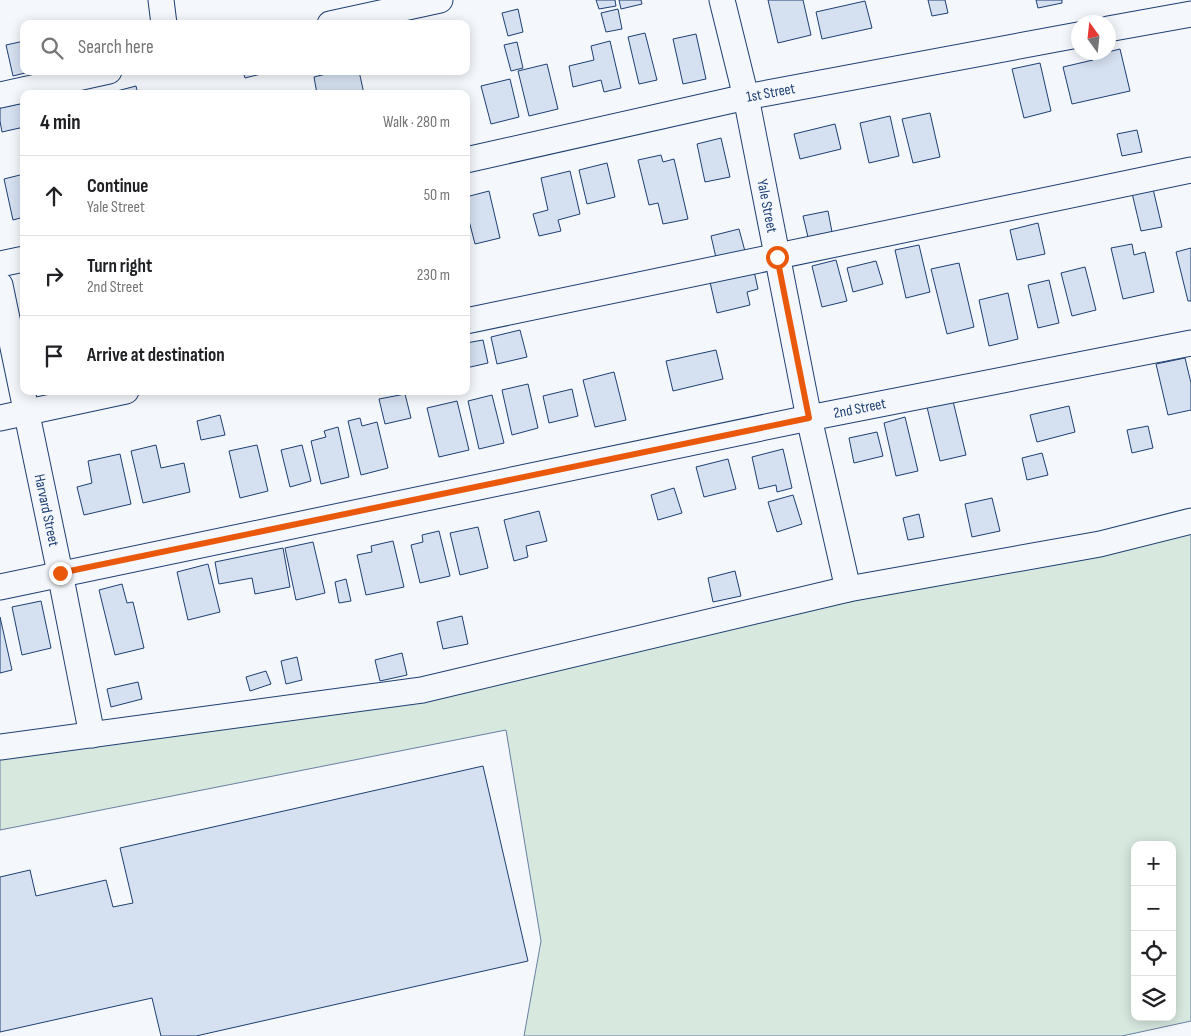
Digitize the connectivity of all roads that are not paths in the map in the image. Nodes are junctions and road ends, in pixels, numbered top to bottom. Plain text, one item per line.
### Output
1 (160, 0) edge
2 (440, 0) edge
3 (722, 0) edge
4 (1191, 14) edge
5 (163, 20) edge
6 (348, 20) edge
7 (1116, 28) edge
8 (1071, 36) edge
9 (90, 75) edge
10 (0, 94) edge
11 (746, 97) junction
12 (470, 159) edge
13 (1191, 170) edge
14 (777, 257) junction
15 (20, 260) edge
16 (0, 264) edge
17 (0, 285) edge
18 (470, 320) edge
19 (1191, 343) edge
20 (20, 383) edge
21 (23, 395) edge
22 (107, 395) edge
23 (26, 412) junction
24 (0, 418) edge
25 (809, 418) junction
26 (1191, 521) edge
27 (60, 573) junction
28 (0, 587) edge
29 (848, 589) junction
30 (92, 735) junction
31 (0, 747) edge

1 - 5 street
2 - 6 street
3 - 11 street, Yale Street
4 - 7 street
8 - 11 street, 1st Street
9 - 10 street
11 - 12 street, 1st Street
11 - 14 street, Yale Street
13 - 14 street
14 - 18 street
14 - 25 street, Yale Street
15 - 16 street
17 - 20 street, Harvard Street
19 - 25 street, 2nd Street
21 - 23 street, Harvard Street
22 - 23 street
23 - 24 street
23 - 27 street, Harvard Street
25 - 27 street, 2nd Street
25 - 29 street, Yale Street
26 - 29 street
27 - 28 street, 2nd Street
27 - 30 street, Harvard Street
29 - 30 street
30 - 31 street

